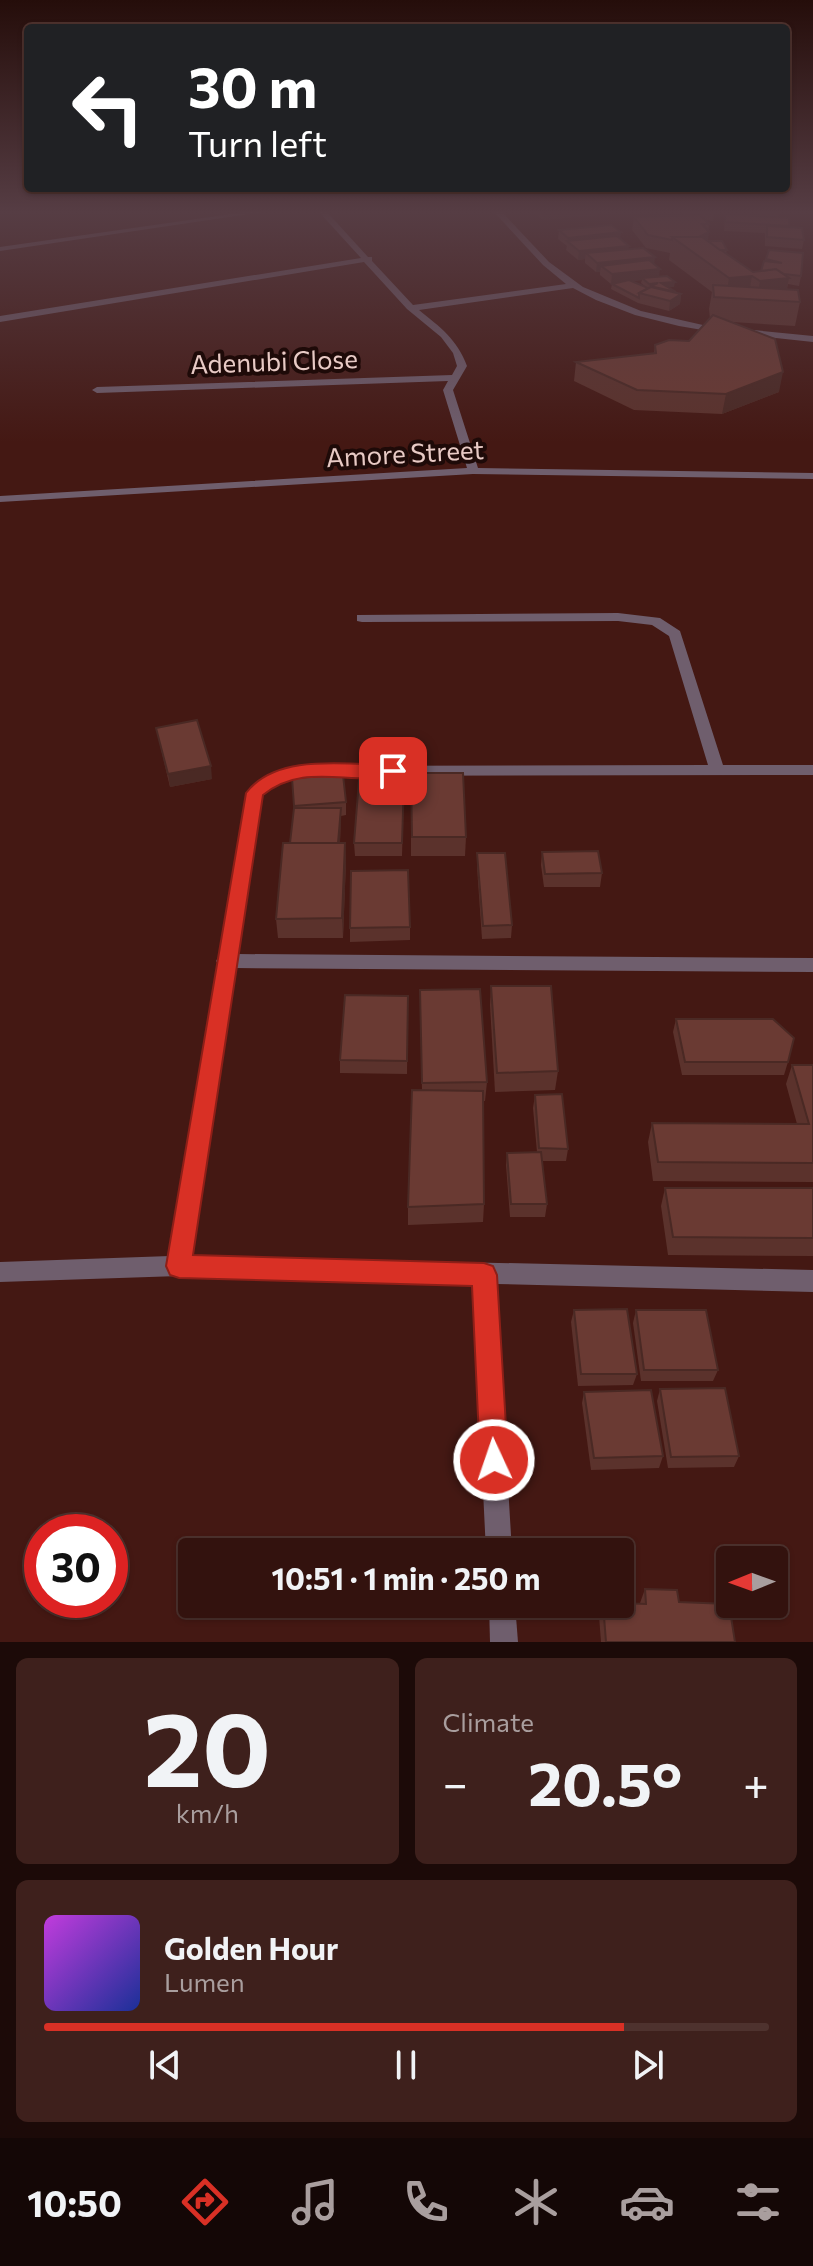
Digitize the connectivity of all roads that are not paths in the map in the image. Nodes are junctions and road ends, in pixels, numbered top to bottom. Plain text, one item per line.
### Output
1 (187, 289) edge
2 (395, 289) edge
3 (549, 289) edge
4 (583, 289) edge
5 (412, 308) junction
6 (0, 319) edge
7 (813, 339) edge
8 (453, 378) junction
9 (97, 390) dead end
10 (473, 471) junction
11 (813, 476) edge
12 (0, 499) edge
13 (362, 618) dead end
14 (717, 769) junction
15 (813, 770) edge
16 (225, 961) junction
17 (813, 965) edge
18 (179, 1266) junction
19 (0, 1272) edge
20 (484, 1275) junction
21 (813, 1281) edge
22 (498, 1538) edge
23 (503, 1618) edge
24 (504, 1642) edge

1 - 6 street
2 - 5 street
3 - 5 street
4 - 7 street
5 - 8 street
8 - 9 street, Adenubi Close
8 - 10 street
10 - 11 street, Amore Street
10 - 12 street, Amore Street
13 - 14 street
14 - 15 street
14 - 16 street
16 - 17 street
16 - 18 street
18 - 19 street
18 - 20 street
20 - 21 street
20 - 22 street
23 - 24 street

